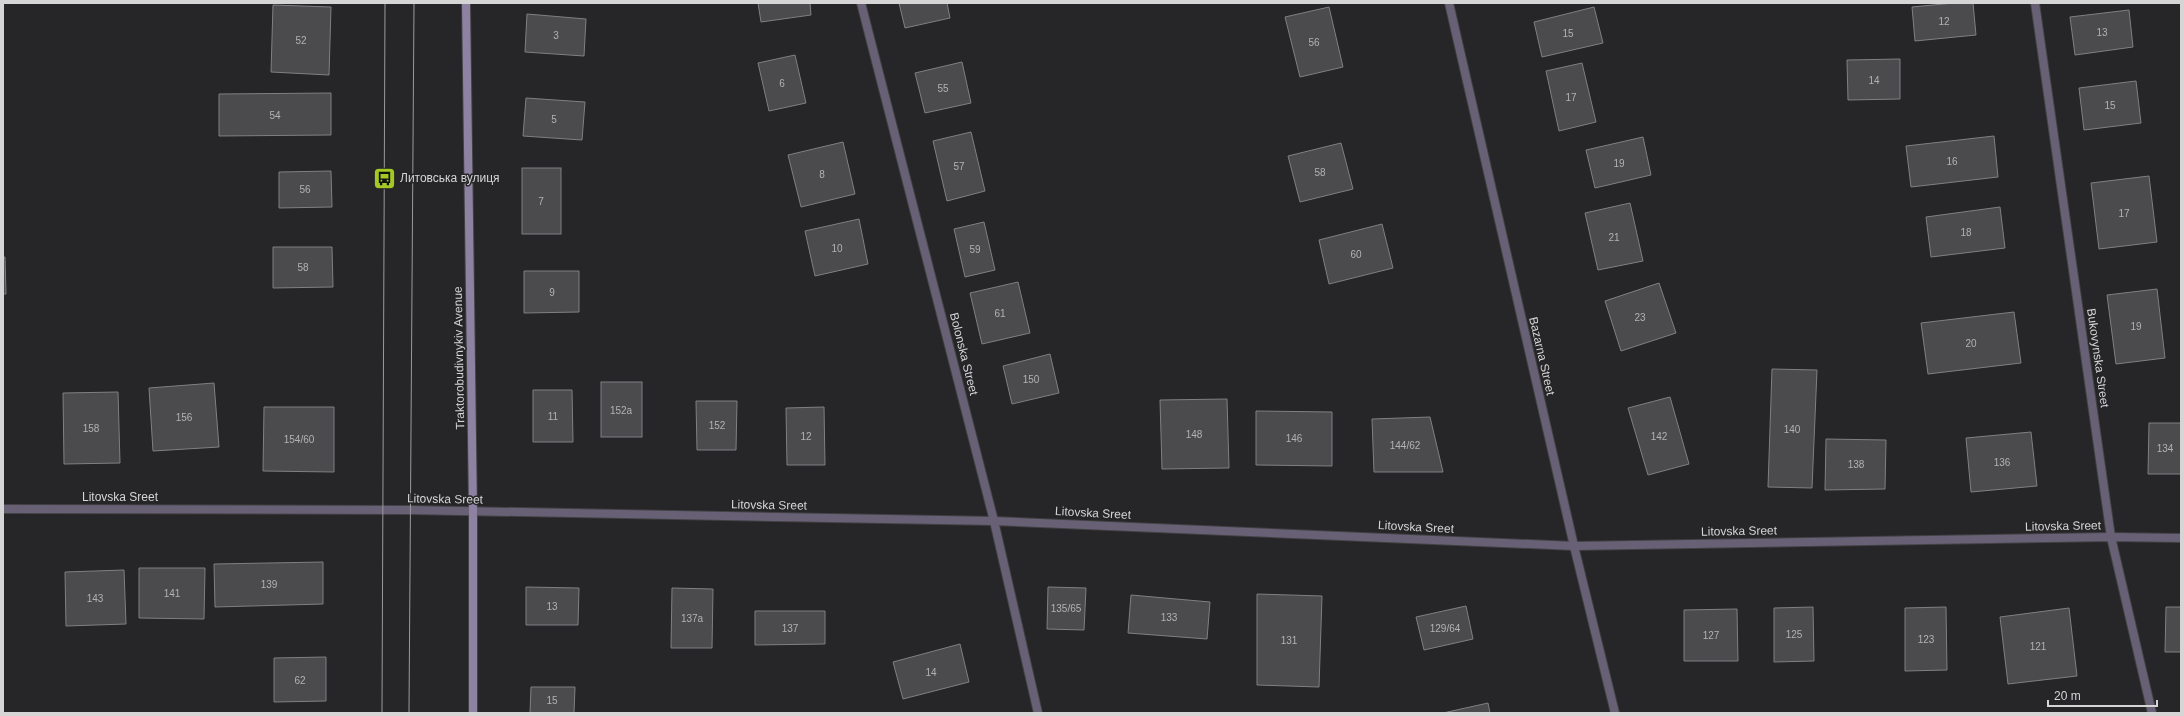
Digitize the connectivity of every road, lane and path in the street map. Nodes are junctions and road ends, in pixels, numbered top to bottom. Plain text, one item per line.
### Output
1 (466, 3) edge
2 (861, 3) edge
3 (1449, 3) edge
4 (2035, 3) edge
5 (3, 509) edge
6 (473, 511) junction
7 (994, 520) junction
8 (2111, 537) junction
9 (2181, 538) edge
10 (1574, 546) junction
11 (473, 713) edge
12 (1038, 713) edge
13 (1615, 713) edge
14 (2152, 713) edge

1 - 6 main road, Traktorobudivnykiv Avenue
2 - 7 street, Bolonska Street
3 - 10 street, Bazarna Street
4 - 8 street, Bukovynska Street
5 - 6 street, Litovska Sreet
6 - 7 street, Litovska Sreet
6 - 11 main road, Traktorobudivnykiv Avenue
7 - 10 street, Litovska Sreet
7 - 12 street, Bolonska Street
8 - 9 street, Litovska Sreet
8 - 10 street, Litovska Sreet
8 - 14 street, Bukovynska Street
10 - 13 street, Bazarna Street

